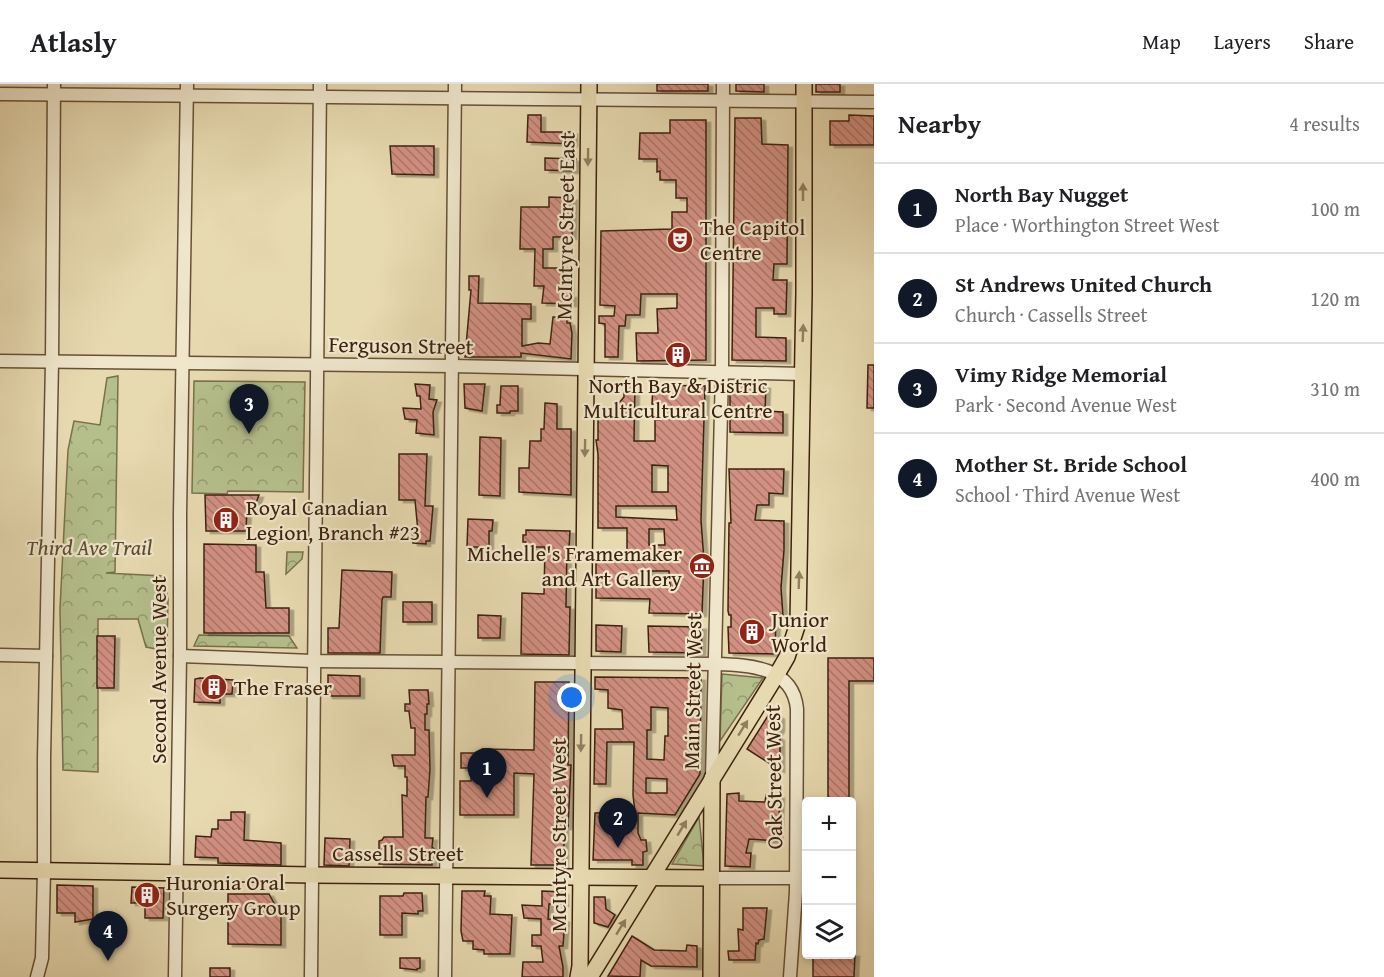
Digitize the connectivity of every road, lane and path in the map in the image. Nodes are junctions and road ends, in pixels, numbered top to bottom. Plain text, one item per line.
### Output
1 (320, 84) edge
2 (723, 84) edge
3 (804, 84) edge
4 (54, 89) edge
5 (186, 90) edge
6 (455, 90) edge
7 (589, 91) edge
8 (0, 94) edge
9 (320, 98) junction
10 (723, 100) junction
11 (804, 102) junction
12 (874, 102) edge
13 (0, 362) edge
14 (52, 362) junction
15 (183, 363) junction
16 (317, 365) junction
17 (452, 366) junction
18 (585, 369) junction
19 (722, 371) junction
20 (802, 374) junction
21 (0, 655) edge
22 (46, 656) junction
23 (180, 656) junction
24 (314, 661) junction
25 (448, 662) junction
26 (582, 663) junction
27 (715, 664) junction
28 (776, 676) junction
29 (712, 778) junction
30 (0, 870) edge
31 (44, 870) junction
32 (177, 872) junction
33 (312, 875) junction
34 (446, 875) junction
35 (580, 876) junction
36 (652, 878) junction
37 (711, 878) junction
38 (796, 878) junction
39 (37, 977) edge
40 (175, 977) edge
41 (311, 977) edge
42 (445, 977) edge
43 (578, 977) edge
44 (590, 977) edge
45 (711, 977) edge
46 (790, 977) edge

1 - 9 street
2 - 10 street, Main Street West
3 - 11 main road, Oak Street West
4 - 5 street
4 - 8 street
4 - 14 street
5 - 9 street
5 - 15 street, Second Avenue West
6 - 7 street
6 - 9 street
6 - 17 street
7 - 10 street
7 -> 18 main road, McIntyre Street East
9 - 16 street
10 - 11 street
10 - 19 street, Main Street West
11 - 12 street
20 -> 11 main road, Oak Street West
13 - 14 street, Ferguson Street
14 - 15 street, Ferguson Street
14 - 22 street
15 - 16 street, Ferguson Street
15 - 23 street, Second Avenue West
16 - 17 street, Ferguson Street
16 - 24 street
17 - 18 street, Ferguson Street
17 - 25 street
18 - 19 street, Ferguson Street
18 -> 26 main road, McIntyre Street West
19 - 20 street, Ferguson Street
19 - 27 street, Main Street West
28 -> 20 main road, Oak Street West
21 - 22 street
22 - 31 street
23 - 24 street
23 - 32 street, Second Avenue West
24 - 25 street
24 - 33 street
25 - 26 street
25 - 34 street
26 - 27 street
26 -> 35 main road, McIntyre Street West
27 - 28 street
27 - 29 street, Main Street West
29 -> 28 main road
28 - 38 street, Oak Street West
36 -> 29 main road
29 - 37 main road, Main Street West
30 - 31 main road, Cassells Street
31 - 32 main road, Cassells Street
31 - 39 street
32 - 33 main road, Cassells Street
32 - 40 street, Second Avenue West
33 - 34 main road, Cassells Street
33 - 41 street
34 - 35 main road, Cassells Street
34 - 42 street
35 - 36 main road, Cassells Street
35 - 43 main road, McIntyre Street West
36 - 37 main road, Cassells Street
44 -> 36 main road
37 - 38 street, Cassells Street
37 - 45 main road, Main Street West
38 - 46 street, Oak Street West

